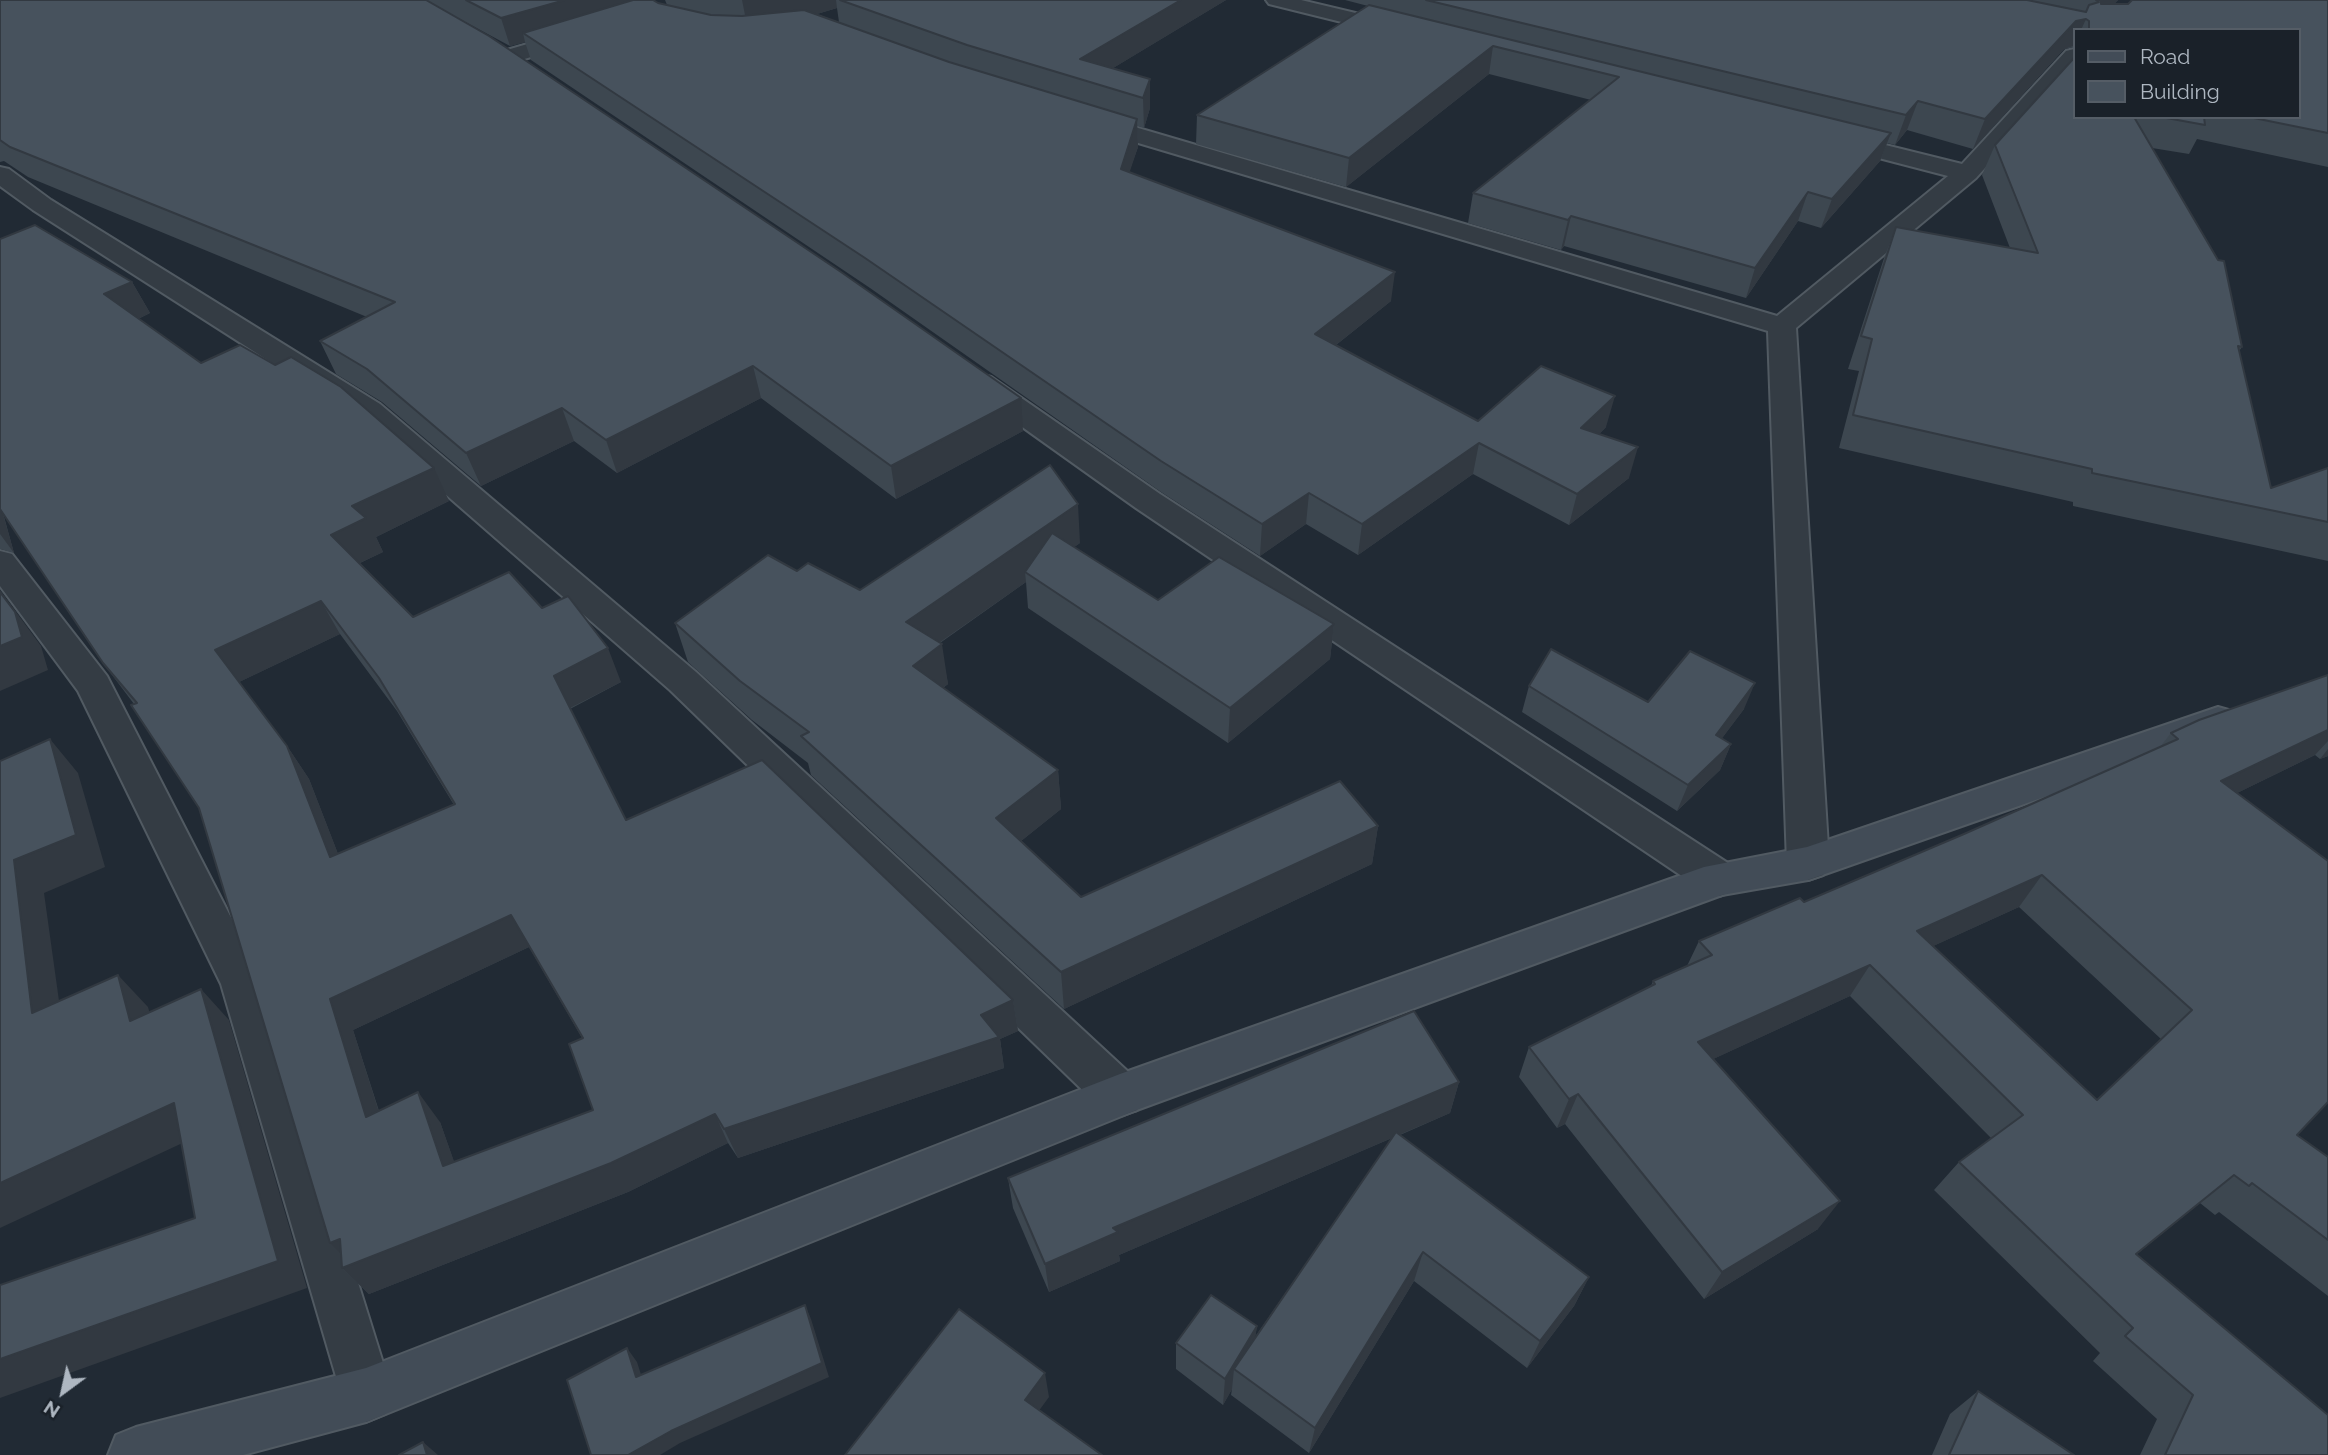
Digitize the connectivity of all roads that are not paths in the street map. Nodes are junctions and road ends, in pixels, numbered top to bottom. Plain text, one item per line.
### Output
1 (1276, 0) edge
2 (601, 29) edge
3 (1425, 37) edge
4 (2072, 58) edge
5 (541, 80) edge
6 (1063, 113) edge
7 (1805, 132) edge
8 (1967, 173) junction
9 (0, 174) edge
10 (1782, 326) junction
11 (958, 367) edge
12 (0, 562) edge
13 (2263, 705) edge
14 (1808, 863) junction
15 (1719, 879) junction
16 (1120, 1095) junction
17 (366, 1395) junction
18 (136, 1455) edge

1 - 3 street
2 - 5 street
4 - 8 street
6 - 10 street
7 - 8 street
8 - 10 street
9 - 16 street
10 - 14 street
11 - 15 street
12 - 17 street
13 - 14 street
14 - 15 street
15 - 16 street
16 - 17 street
17 - 18 street

